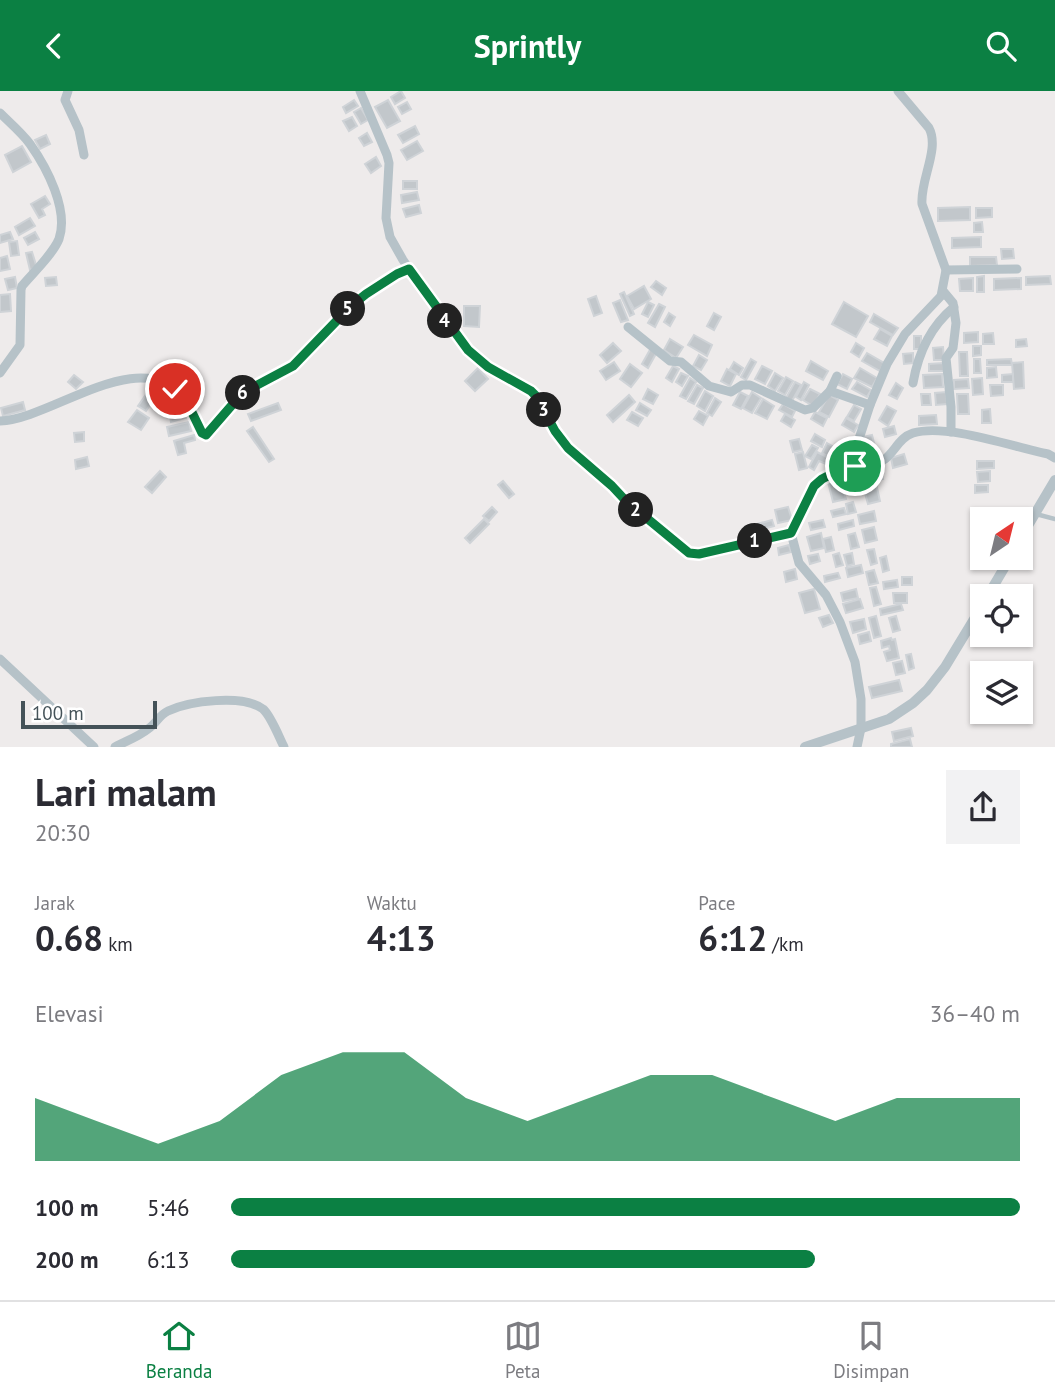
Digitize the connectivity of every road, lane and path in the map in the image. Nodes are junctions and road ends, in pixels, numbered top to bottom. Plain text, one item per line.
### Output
1 (68, 91) edge
2 (360, 91) edge
3 (898, 91) edge
4 (0, 113) edge
5 (84, 155) dead end
6 (409, 269) junction
7 (1017, 269) dead end
8 (946, 270) junction
9 (943, 291) junction
10 (954, 307) junction
11 (628, 327) dead end
12 (0, 373) edge
13 (838, 376) dead end
14 (913, 383) dead end
15 (830, 391) junction
16 (870, 405) junction
17 (0, 421) edge
18 (951, 432) junction
19 (1053, 457) edge
20 (847, 466) junction
21 (1055, 480) edge
22 (1035, 513) junction
23 (1033, 517) edge
24 (1055, 519) edge
25 (791, 533) junction
26 (970, 626) edge
27 (0, 659) edge
28 (861, 728) junction
29 (94, 747) edge
30 (114, 747) edge
31 (284, 747) edge
32 (805, 747) edge
33 (857, 747) edge

1 - 5 street
2 - 6 street
3 - 8 street
4 - 12 street
6 - 17 street
6 - 25 street
7 - 8 street
8 - 9 street
9 - 10 street
9 - 16 street
10 - 14 street
10 - 18 street
11 - 15 street
13 - 15 street
15 - 16 street
16 - 20 street
18 - 19 street
18 - 20 street
20 - 25 street
21 - 22 street
22 - 23 street
22 - 24 lane
25 - 28 street
26 - 28 street
27 - 29 street
28 - 32 street
28 - 33 street
30 - 31 street

